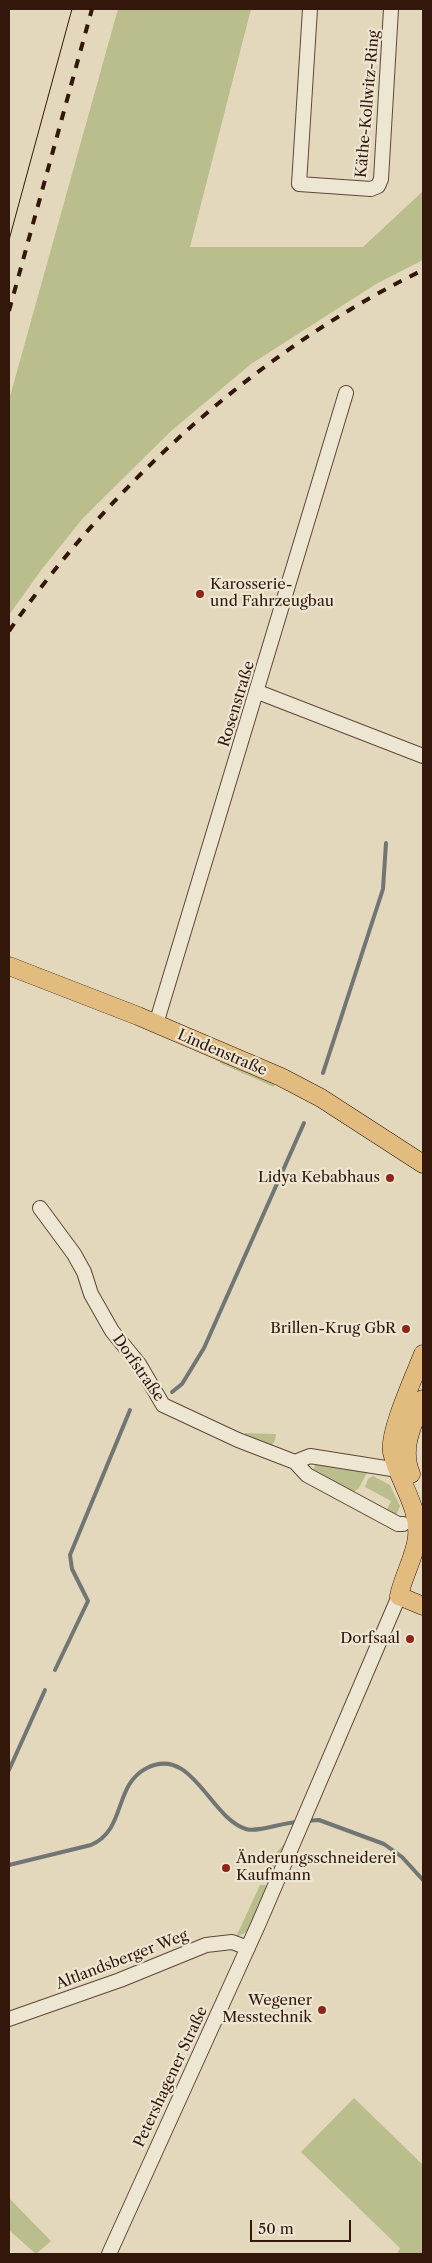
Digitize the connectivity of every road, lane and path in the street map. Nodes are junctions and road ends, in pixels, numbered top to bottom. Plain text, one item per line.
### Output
1 (310, 9) edge
2 (391, 9) edge
3 (346, 393) dead end
4 (258, 692) junction
5 (423, 756) edge
6 (9, 966) edge
7 (156, 1024) junction
8 (423, 1164) edge
9 (40, 1208) dead end
10 (423, 1354) edge
11 (423, 1399) edge
12 (295, 1462) junction
13 (403, 1469) junction
14 (420, 1504) edge
15 (403, 1524) dead end
16 (423, 1558) edge
17 (399, 1596) junction
18 (423, 1606) edge
19 (248, 1948) junction
20 (9, 2019) edge
21 (108, 2252) edge

1 - 2 street, Käthe-Kollwitz-Ring
3 - 4 street, Rosenstraße
4 - 5 street
4 - 7 street, Rosenstraße
6 - 7 main road, Lindenstraße
7 - 8 main road, Lindenstraße
9 - 12 street, Dorfstraße
10 - 13 main road
11 - 13 main road
12 - 13 street
12 - 15 street, Dorfstraße
13 - 14 main road
14 - 17 main road
16 - 17 main road
17 - 18 main road
17 - 19 street, Petershagener Straße
19 - 20 street, Altlandsberger Weg
19 - 21 street, Petershagener Straße

